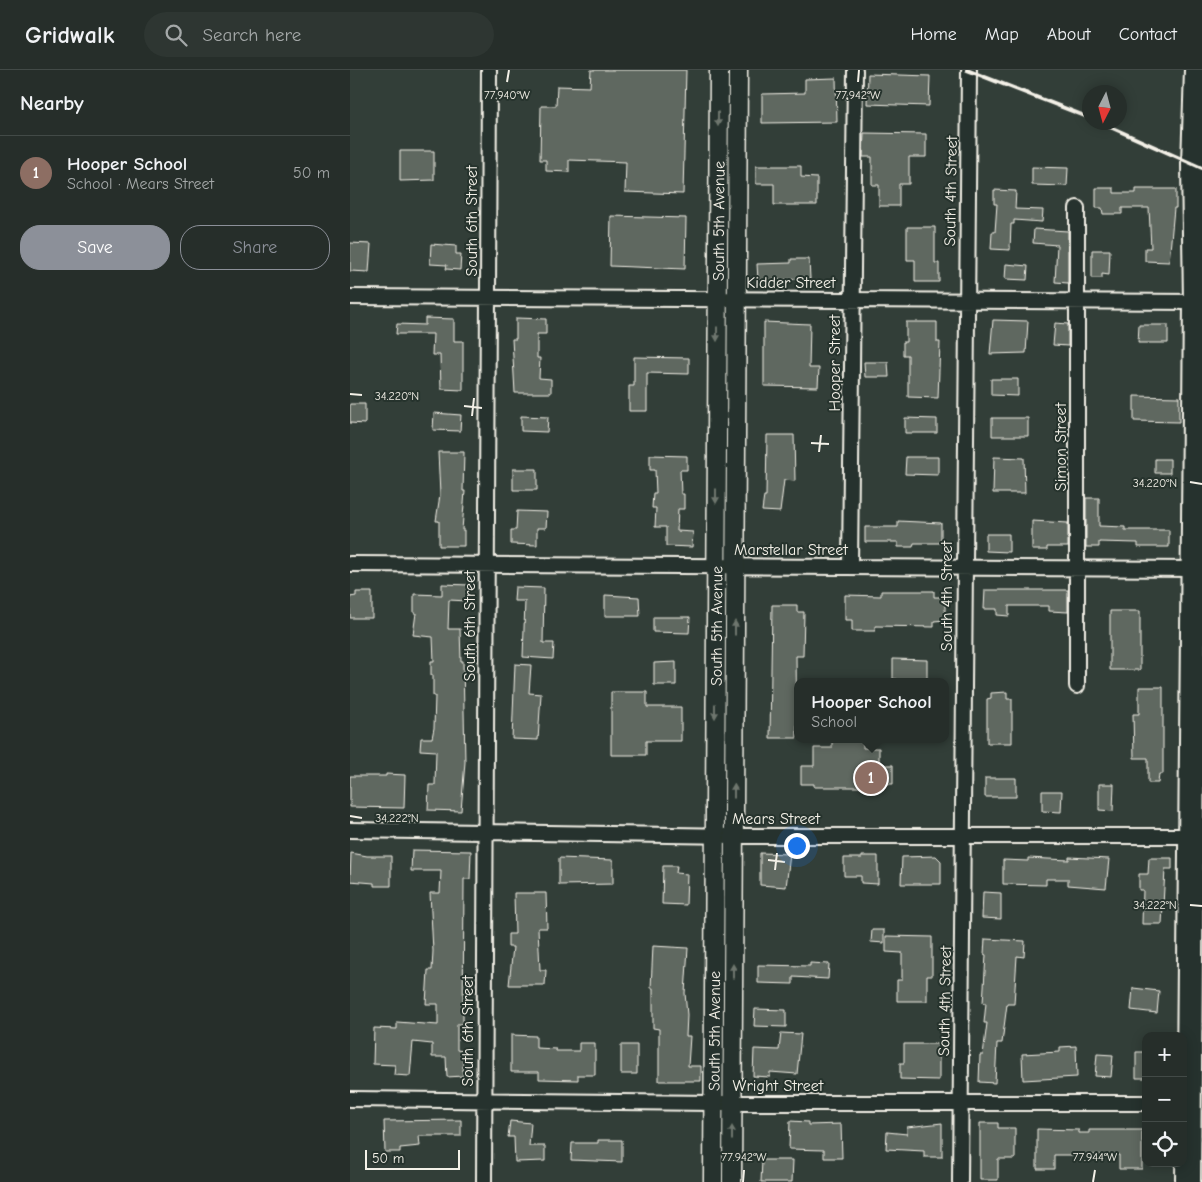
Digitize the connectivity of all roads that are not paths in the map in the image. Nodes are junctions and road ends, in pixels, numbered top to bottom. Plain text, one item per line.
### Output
1 (490, 70) edge
2 (719, 70) edge
3 (738, 70) edge
4 (855, 70) edge
5 (969, 70) edge
6 (1197, 70) edge
7 (1077, 208) dead end
8 (350, 297) edge
9 (488, 298) junction
10 (718, 299) junction
11 (736, 299) junction
12 (852, 300) junction
13 (967, 300) junction
14 (1078, 301) junction
15 (1199, 302) edge
16 (350, 564) edge
17 (487, 565) junction
18 (716, 566) junction
19 (735, 566) junction
20 (850, 567) junction
21 (964, 568) junction
22 (1078, 568) junction
23 (1198, 569) edge
24 (1077, 686) dead end
25 (350, 830) edge
26 (486, 831) junction
27 (715, 835) junction
28 (963, 835) junction
29 (734, 836) junction
30 (1197, 836) edge
31 (350, 1099) edge
32 (484, 1100) junction
33 (713, 1102) junction
34 (732, 1102) junction
35 (961, 1103) junction
36 (1142, 1103) edge
37 (1191, 1103) edge
38 (484, 1182) edge
39 (713, 1182) edge
40 (732, 1182) edge
41 (960, 1182) edge
42 (1188, 1182) edge

1 - 9 street, South 6th Street
2 -> 10 street, South 5th Avenue
3 - 11 street, South 5th Avenue
4 - 12 street, Hooper Street
5 - 13 street, South 4th Street
6 - 15 highway
7 - 14 street, Simon Street
8 - 9 street, Kidder Street
9 - 10 street, Kidder Street
9 - 17 street, South 6th Street
10 - 11 street, Kidder Street
10 -> 18 street, South 5th Avenue
11 - 12 street, Kidder Street
11 - 19 street, South 5th Avenue
12 - 13 street, Kidder Street
12 - 20 street, Hooper Street
13 - 14 street, Kidder Street
13 - 21 street, South 4th Street
14 - 15 street, Kidder Street
14 - 22 street, Simon Street
15 - 23 highway
16 - 17 street, Marstellar Street
17 - 18 street, Marstellar Street
17 - 26 street, South 6th Street
18 - 19 street, Marstellar Street
18 -> 27 street, South 5th Avenue
19 - 20 street, Marstellar Street
29 -> 19 street, South 5th Avenue
20 - 21 street, Marstellar Street
21 - 22 street, Marstellar Street
21 - 28 street, South 4th Street
22 - 23 street, Marstellar Street
22 - 24 street, Simon Street
23 - 30 highway
25 - 26 street, Mears Street
26 - 27 street, Mears Street
26 - 32 street, South 6th Street
27 - 29 street, Mears Street
27 - 33 street, South 5th Avenue
28 - 29 street, Mears Street
28 - 30 street, Mears Street
28 - 35 street, South 4th Street
34 -> 29 street, South 5th Avenue
30 - 37 highway
31 - 32 street, Wright Street
32 - 33 street, Wright Street
32 - 38 street, South 6th Street
33 - 34 street, Wright Street
33 - 39 street, South 5th Avenue
34 - 35 street, Wright Street
40 -> 34 street, South 5th Avenue
35 - 36 street, Wright Street
35 - 41 street, South 4th Street
37 - 42 highway

